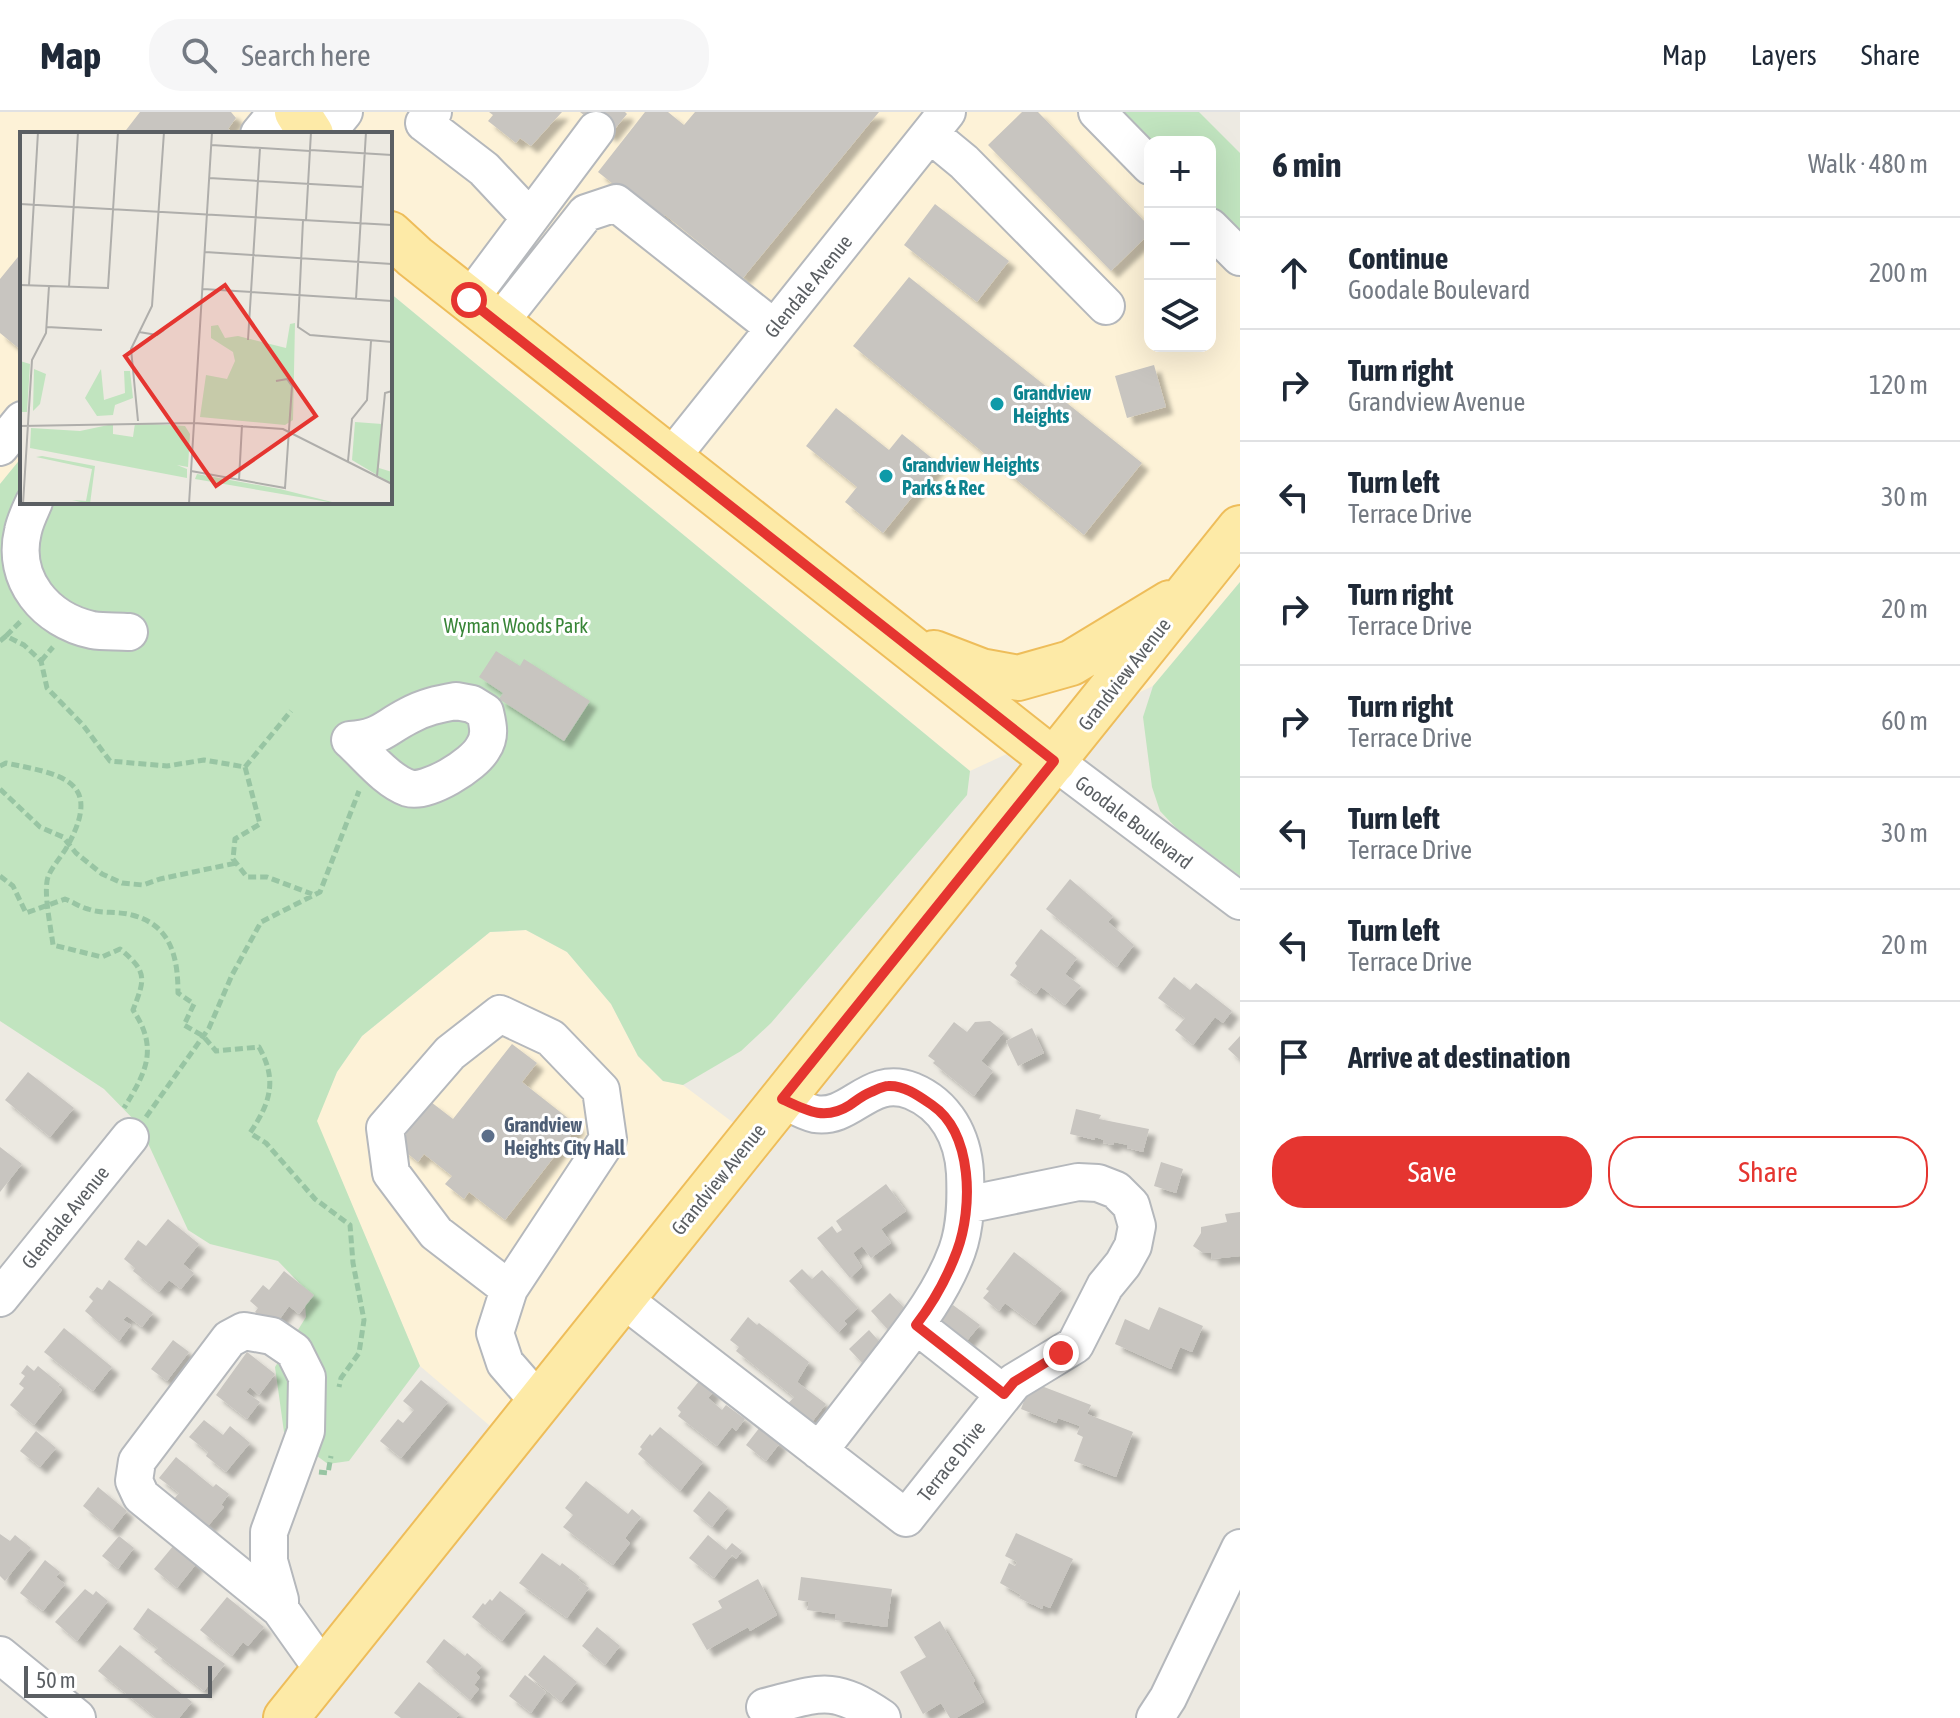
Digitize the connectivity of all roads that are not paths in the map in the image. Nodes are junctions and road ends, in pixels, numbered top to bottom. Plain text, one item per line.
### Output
1 (277, 112) edge
2 (297, 112) edge
3 (344, 112) edge
4 (433, 112) edge
5 (1097, 112) edge
6 (938, 123) edge
7 (596, 130) dead end
8 (261, 132) edge
9 (310, 132) edge
10 (328, 132) edge
11 (1144, 160) edge
12 (530, 218) junction
13 (1216, 233) edge
14 (392, 236) edge
15 (1240, 257) edge
16 (1106, 306) dead end
17 (484, 312) junction
18 (774, 328) junction
19 (20, 422) edge
20 (0, 447) edge
21 (670, 459) junction
22 (33, 504) edge
23 (1240, 528) edge
24 (1186, 593) junction
25 (873, 621) junction
26 (129, 632) dead end
27 (1054, 761) junction
28 (1240, 901) edge
29 (782, 1099) junction
30 (130, 1125) road end
31 (966, 1205) junction
32 (509, 1289) junction
33 (0, 1298) edge
34 (623, 1299) junction
35 (916, 1325) junction
36 (1004, 1394) junction
37 (539, 1402) junction
38 (819, 1451) junction
39 (1240, 1548) edge
40 (280, 1609) junction
41 (0, 1655) edge
42 (324, 1671) junction
43 (765, 1707) dead end
44 (77, 1718) edge
45 (286, 1718) edge
46 (882, 1718) edge
47 (1155, 1718) edge

1 - 8 street
2 - 9 main road
3 - 10 street
4 - 12 street
5 - 11 street
6 - 16 street
6 - 18 street, Glendale Avenue
7 - 12 street
12 - 17 street
13 - 15 street
14 - 17 main road, Goodale Boulevard
17 - 18 street
17 - 21 main road, Goodale Boulevard
18 - 21 street, Glendale Avenue
19 - 20 street
21 - 25 main road, Goodale Boulevard
22 - 26 street
23 - 24 main road, Grandview Avenue
24 - 25 main road
24 - 27 main road, Grandview Avenue
25 - 27 main road, Goodale Boulevard
27 - 28 street, Goodale Boulevard
27 - 29 main road, Grandview Avenue
29 - 31 street
29 - 34 main road, Grandview Avenue
30 - 33 street, Glendale Avenue
31 - 35 street
31 - 36 street, Terrace Drive
32 - 32 street
32 - 37 street
34 - 37 main road, Grandview Avenue
34 - 38 street, Terrace Drive
35 - 36 street
35 - 38 street
36 - 38 street, Terrace Drive
37 - 42 main road, Grandview Avenue
39 - 47 street
40 - 40 street
40 - 42 street
41 - 44 street
42 - 45 main road, Grandview Avenue
43 - 46 street

